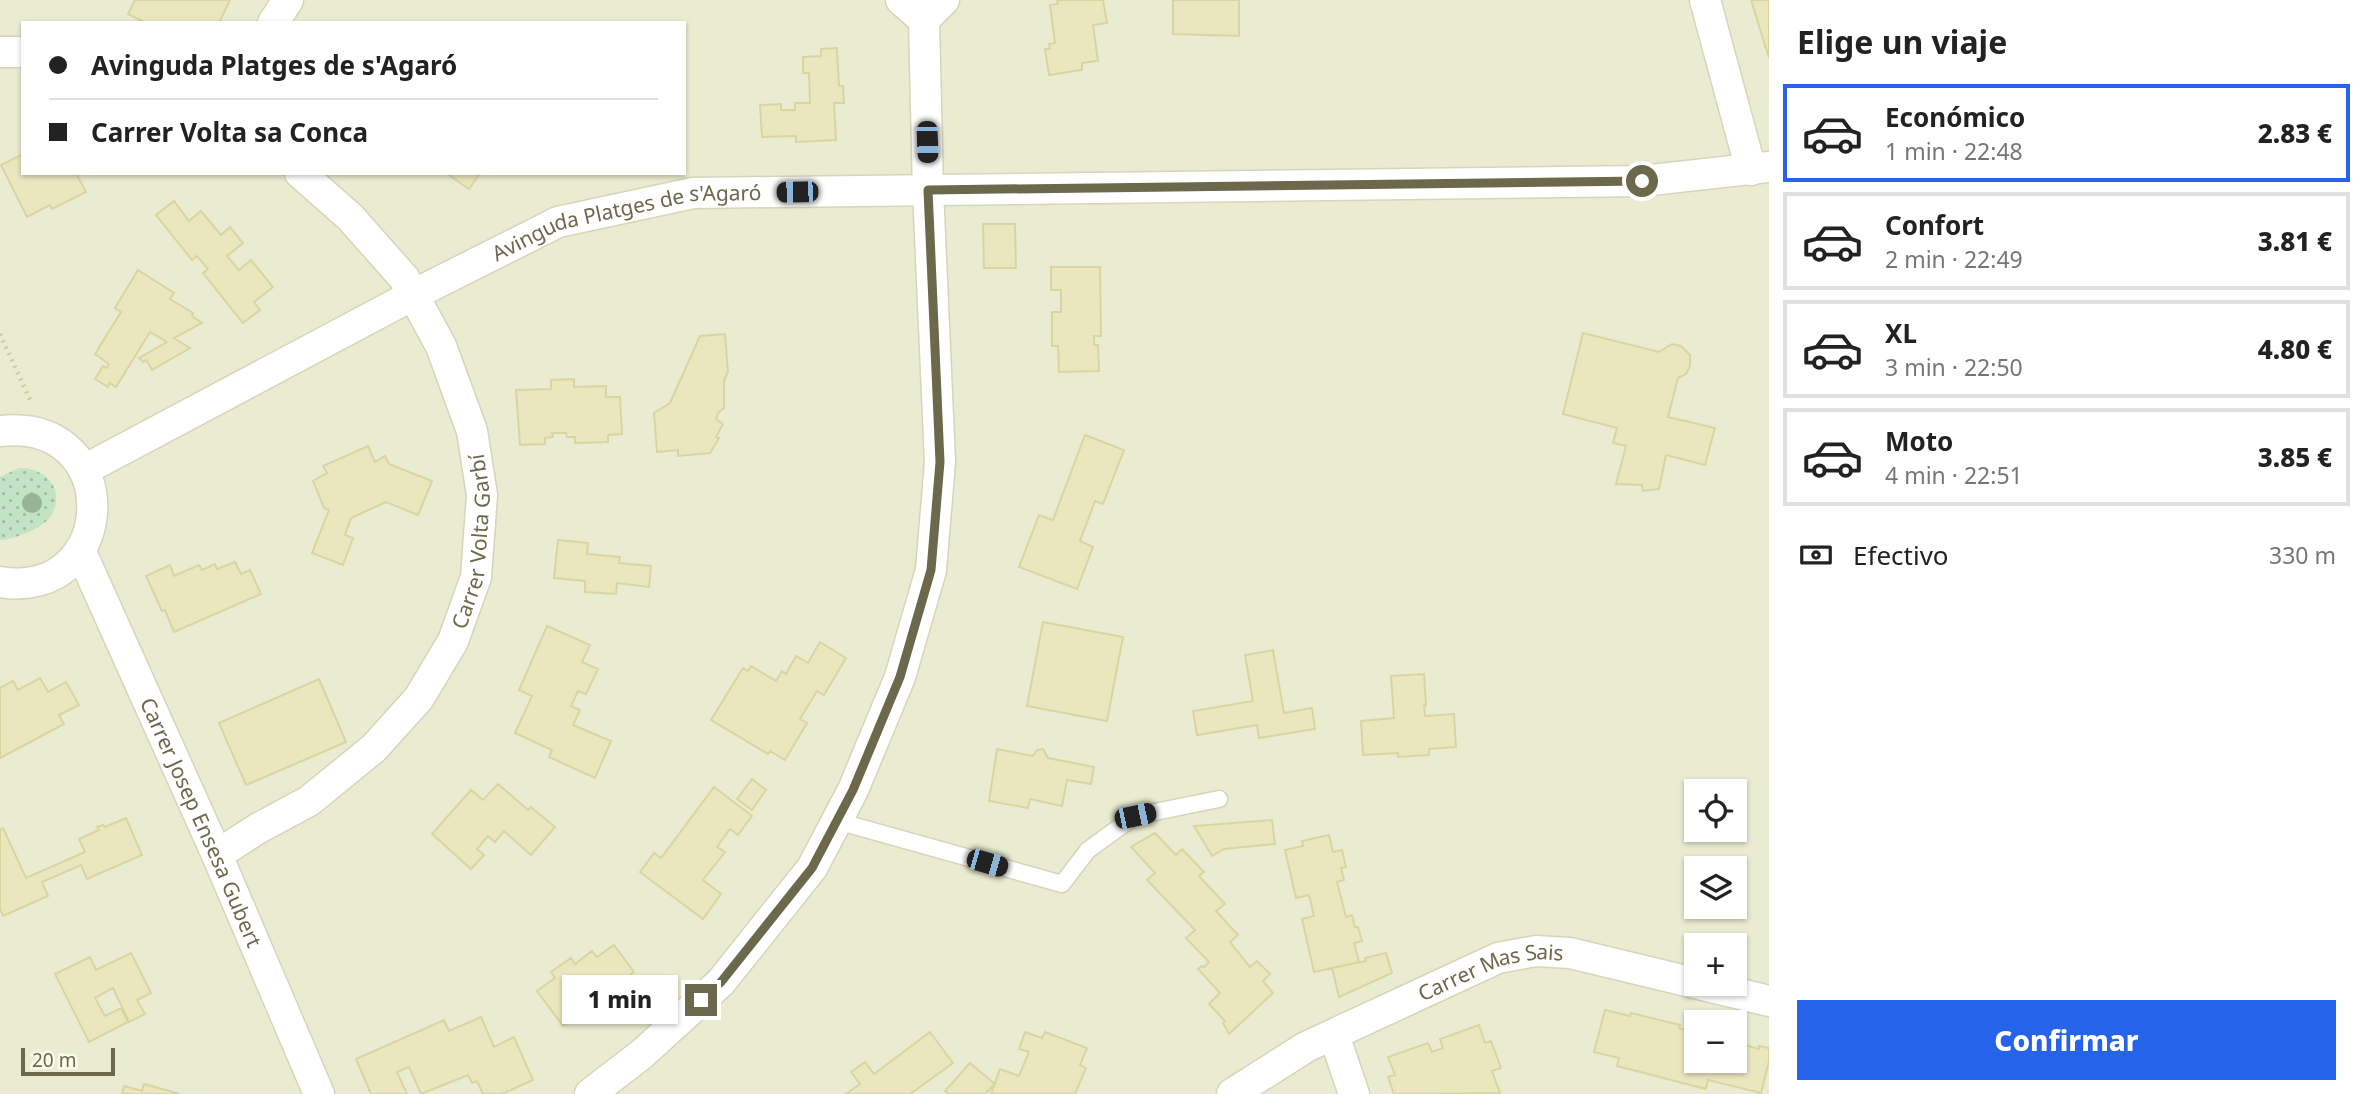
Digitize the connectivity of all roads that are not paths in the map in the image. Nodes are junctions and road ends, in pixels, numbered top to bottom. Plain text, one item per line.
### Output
1 (288, 0) edge
2 (901, 0) edge
3 (1704, 0) edge
4 (934, 10) edge
5 (274, 21) edge
6 (0, 52) edge
7 (21, 52) edge
8 (1760, 169) edge
9 (302, 175) edge
10 (928, 190) junction
11 (413, 296) junction
12 (0, 432) edge
13 (84, 470) junction
14 (80, 550) junction
15 (0, 582) edge
16 (1219, 799) dead end
17 (837, 821) junction
18 (217, 855) junction
19 (1769, 1001) edge
20 (1334, 1035) junction
21 (319, 1094) edge
22 (590, 1094) edge
23 (1232, 1094) edge
24 (1354, 1094) edge

1 - 5 street
2 - 4 street
3 - 8 street
4 - 10 street
6 - 7 street
8 - 10 street, Avinguda Platges de s'Agaró
9 - 11 street, Carrer Volta Garbí
10 - 11 street, Avinguda Platges de s'Agaró
10 - 17 street
11 - 13 street, Avinguda Platges de s'Agaró
11 - 18 street, Carrer Volta Garbí
12 - 13 street
13 - 14 street
14 - 15 street
14 - 18 street, Carrer Josep Ensesa Gubert
16 - 17 lane
17 - 22 street
18 - 21 street, Carrer Josep Ensesa Gubert
19 - 20 street, Carrer Mas Sais
20 - 23 street, Carrer Mas Sais
20 - 24 street

